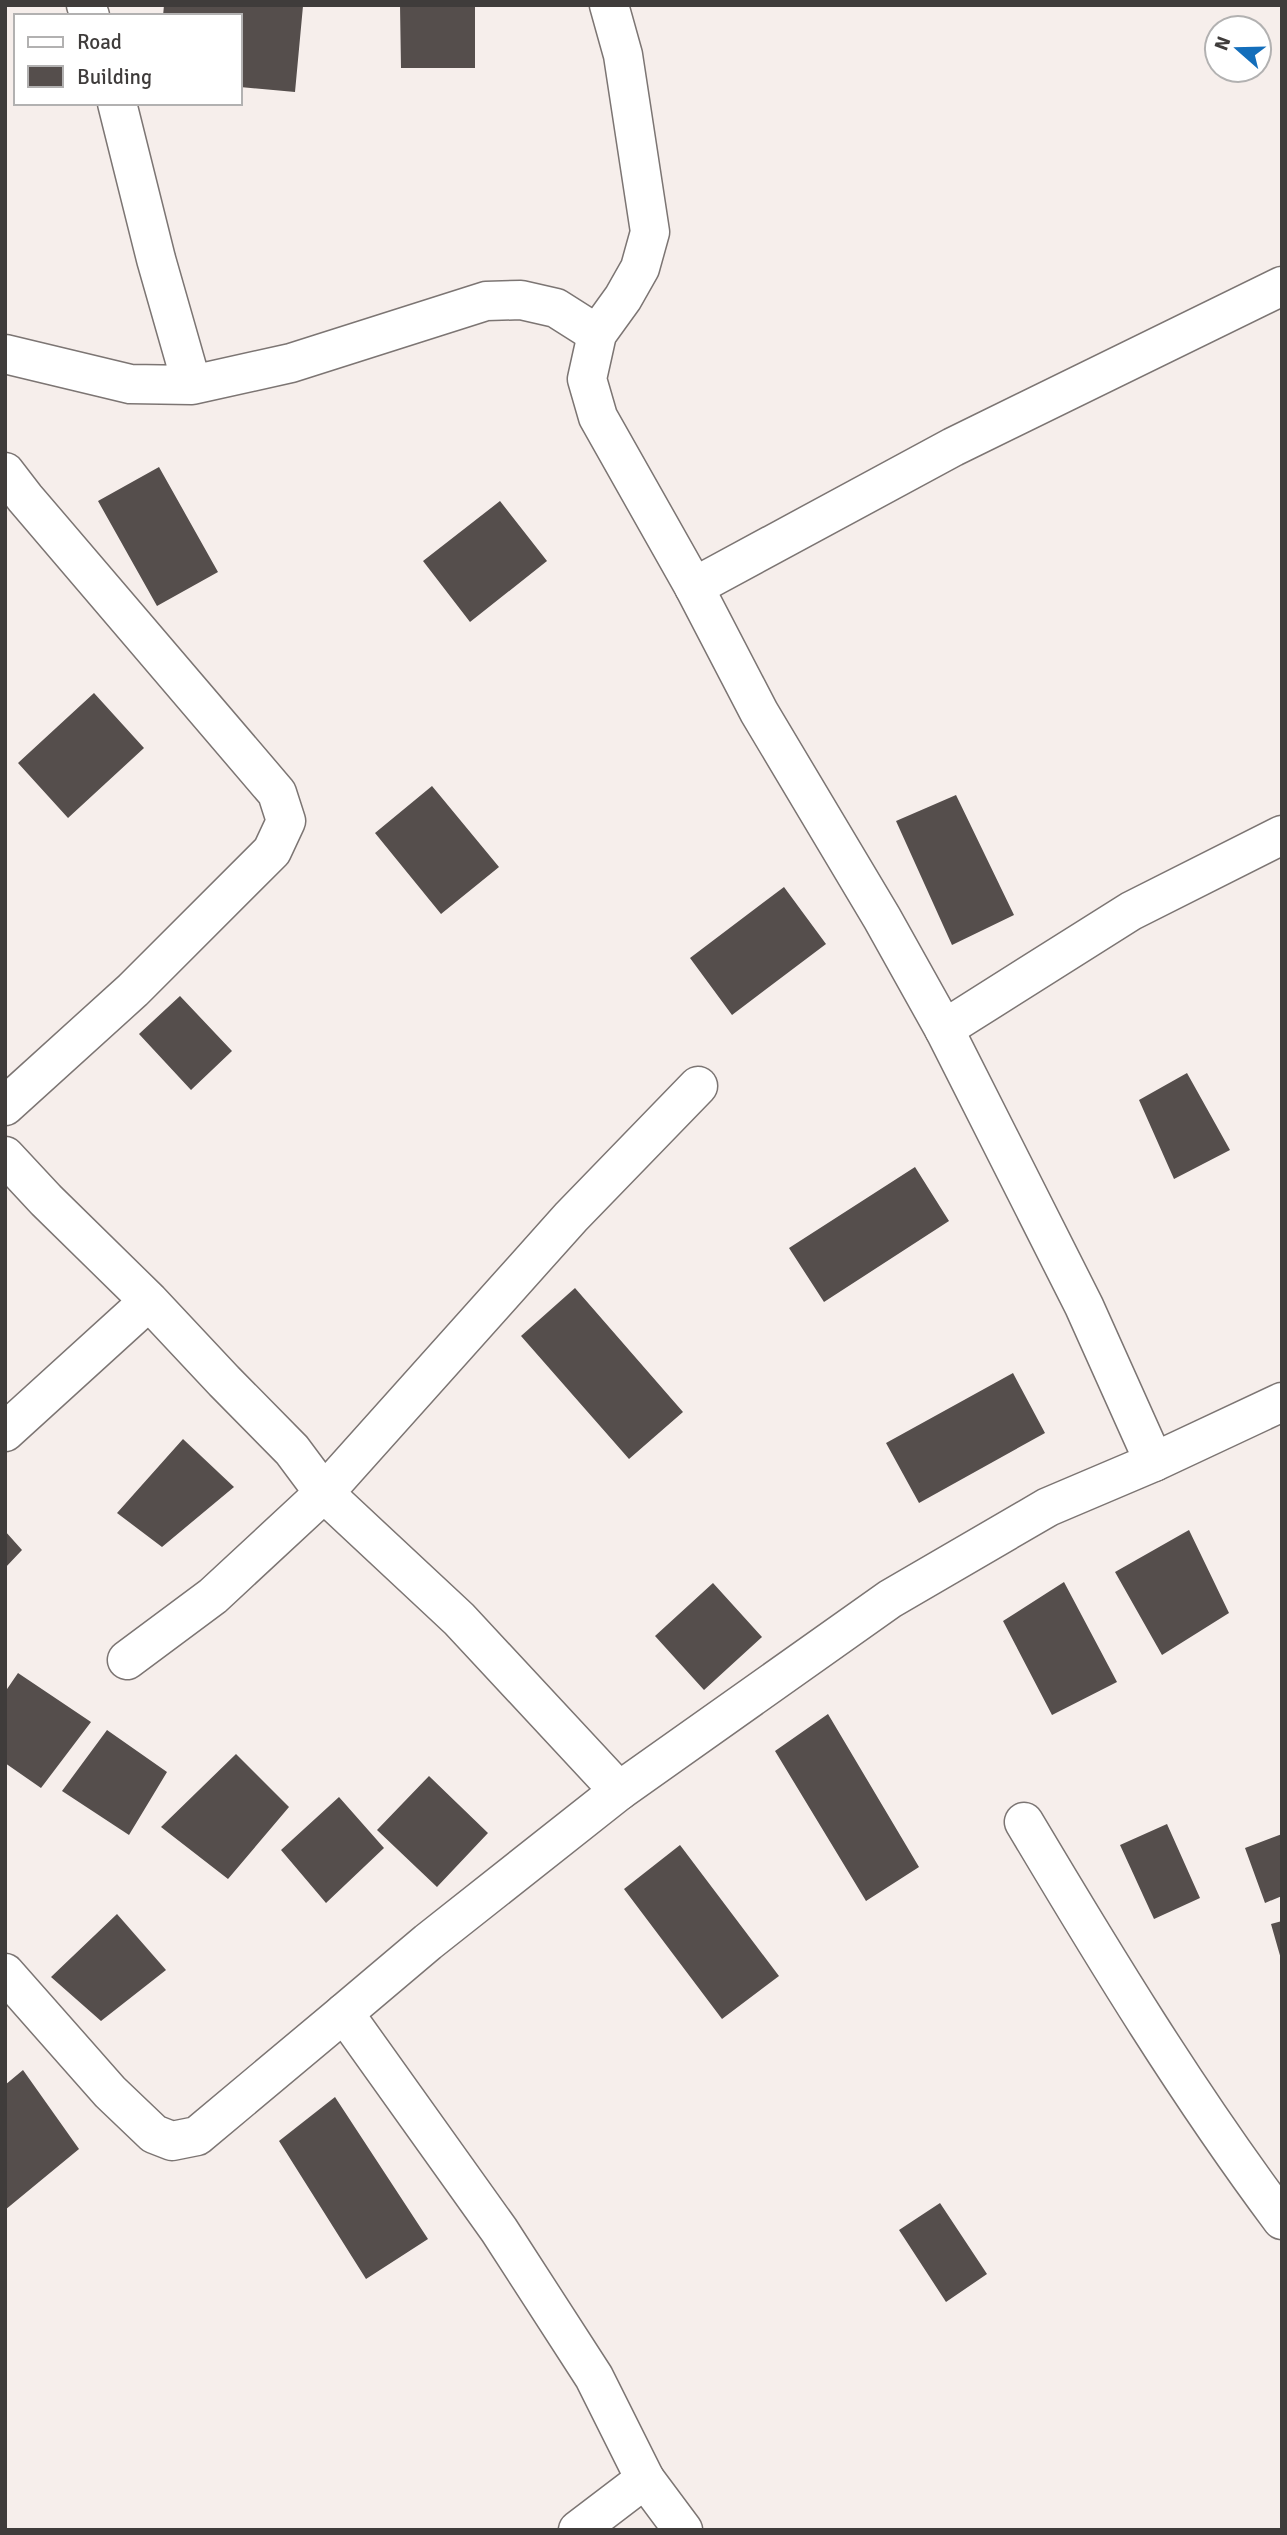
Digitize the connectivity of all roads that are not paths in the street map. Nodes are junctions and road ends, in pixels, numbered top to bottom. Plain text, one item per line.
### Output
1 (609, 5) edge
2 (118, 105) edge
3 (1282, 286) edge
4 (597, 334) junction
5 (5, 354) edge
6 (192, 385) junction
7 (5, 471) edge
8 (694, 587) junction
9 (1282, 835) edge
10 (944, 1029) junction
11 (698, 1086) dead end
12 (5, 1106) edge
13 (5, 1156) edge
14 (149, 1301) junction
15 (1282, 1402) edge
16 (5, 1432) edge
17 (1154, 1462) junction
18 (324, 1493) junction
19 (127, 1660) dead end
20 (619, 1791) junction
21 (1024, 1822) dead end
22 (5, 1973) edge
23 (344, 2013) junction
24 (1282, 2220) edge
25 (645, 2479) junction
26 (578, 2530) edge
27 (683, 2530) edge

1 - 4 street
2 - 6 street
3 - 8 street
4 - 6 street
4 - 8 street
5 - 6 street
7 - 12 street
8 - 10 street
9 - 10 street
10 - 17 street
11 - 18 street
13 - 14 street
14 - 16 street
14 - 18 street
15 - 17 street
17 - 20 street
18 - 19 street
18 - 20 street
20 - 23 street
21 - 24 street
22 - 23 street
23 - 25 street
25 - 26 street
25 - 27 street

